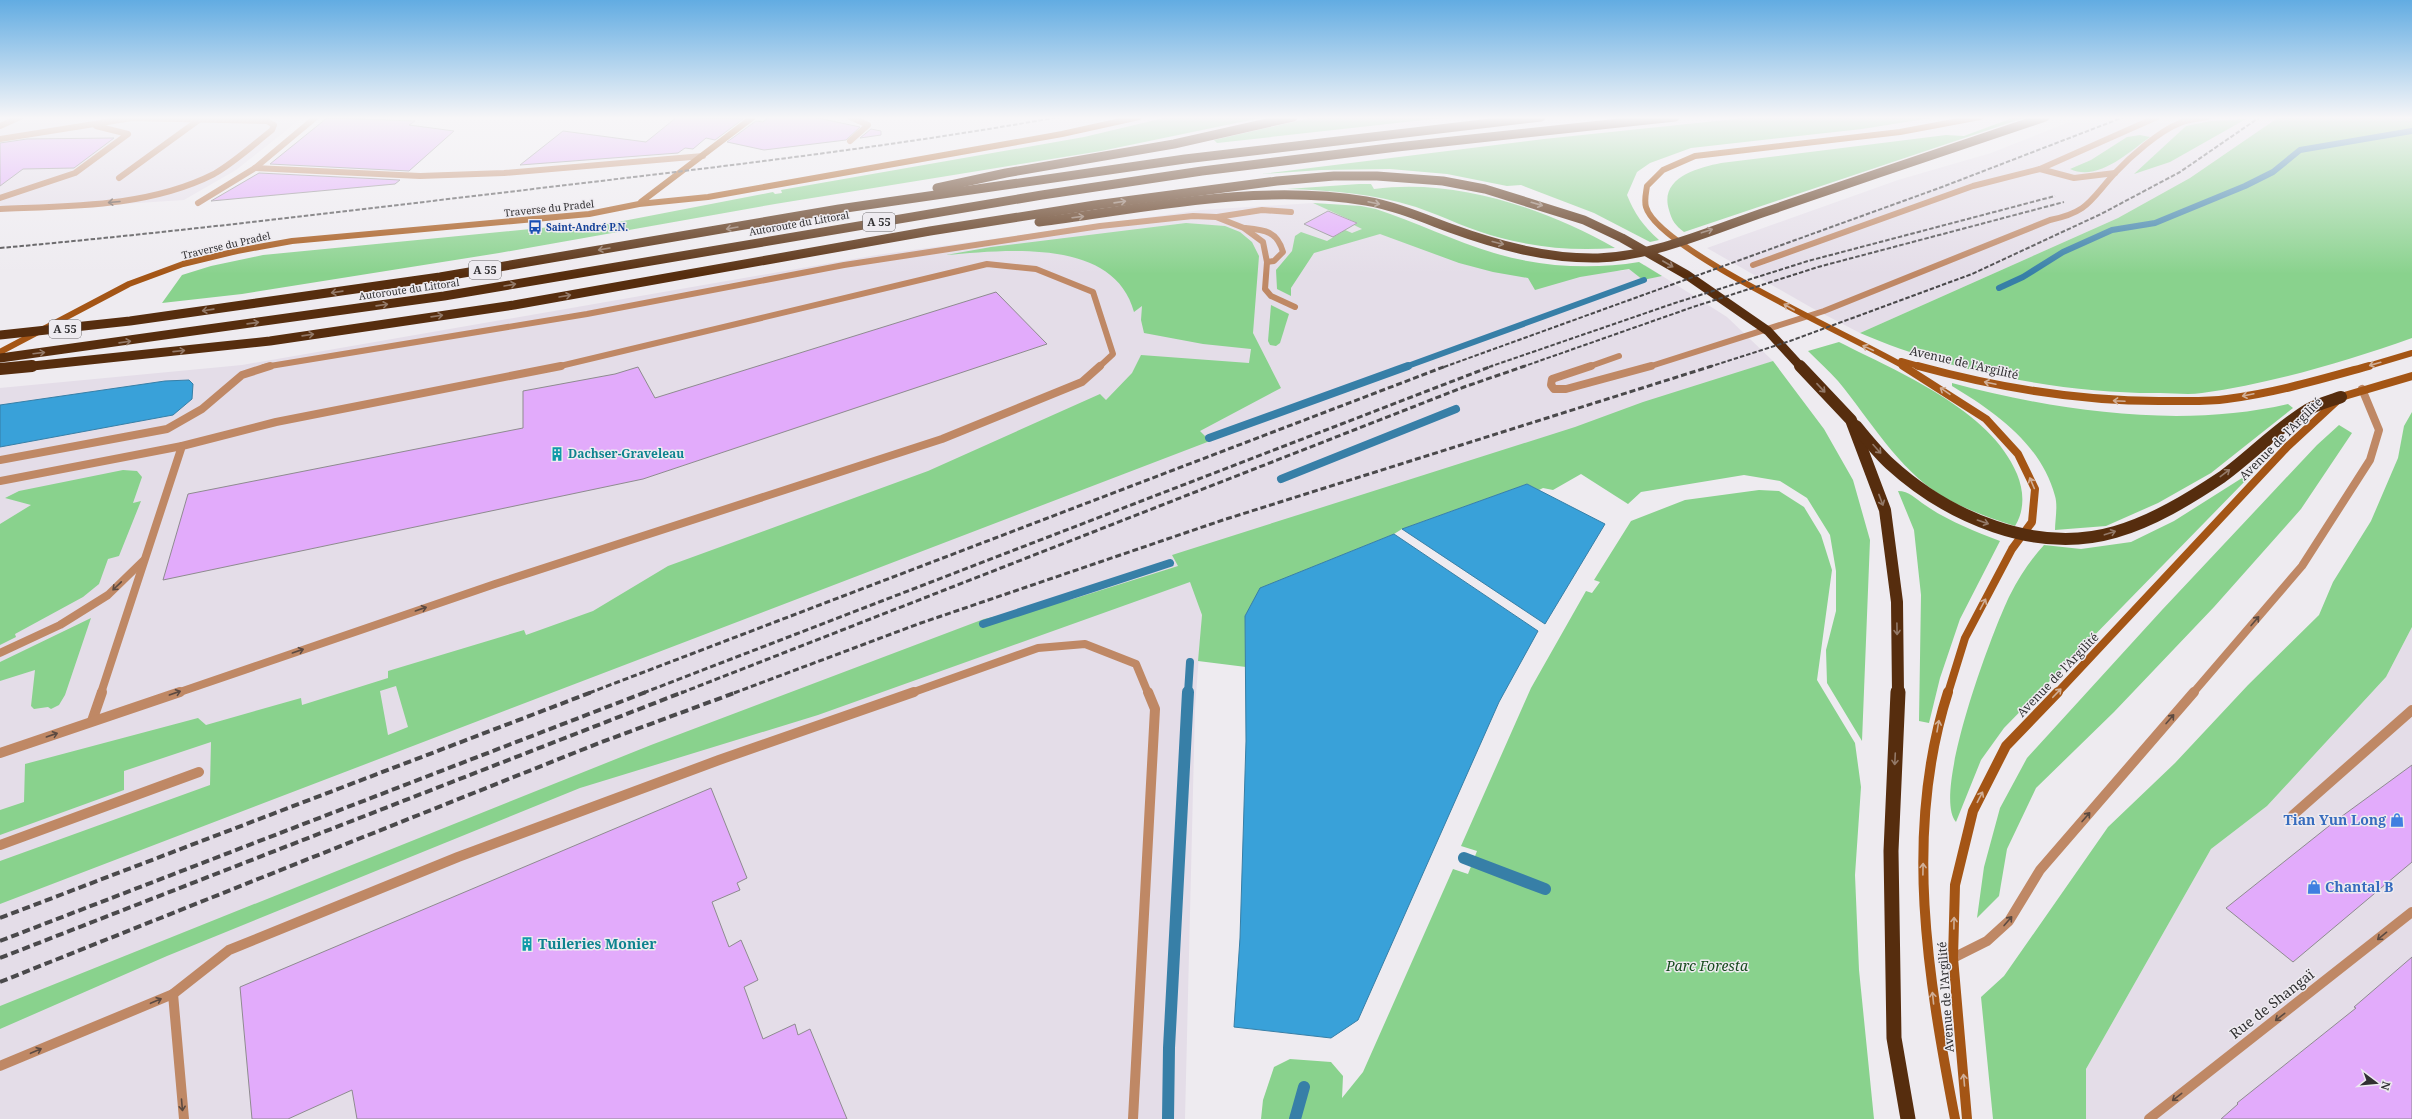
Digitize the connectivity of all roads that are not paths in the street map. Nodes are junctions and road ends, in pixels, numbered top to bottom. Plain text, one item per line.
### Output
1 (80, 169) edge
2 (131, 169) edge
3 (219, 169) edge
4 (253, 169) edge
5 (280, 169) edge
6 (548, 169) edge
7 (685, 169) edge
8 (864, 169) edge
9 (1023, 169) edge
10 (1114, 169) edge
11 (1216, 169) edge
12 (1665, 169) edge
13 (1892, 169) edge
14 (2040, 169) joint
15 (2120, 169) edge
16 (2115, 173) junction
17 (119, 178) dead end
18 (0, 198) edge
19 (198, 203) dead end
20 (639, 204) junction
21 (0, 209) edge
22 (839, 209) junction
23 (1291, 212) dead end
24 (1216, 217) junction
25 (1244, 228) junction
26 (930, 231) junction
27 (1266, 262) junction
28 (1753, 265) dead end
29 (1295, 307) dead end
30 (0, 335) edge
31 (0, 352) edge
32 (2412, 353) edge
33 (1619, 356) dead end
34 (1889, 357) junction
35 (0, 358) edge
36 (0, 369) edge
37 (2412, 376) edge
38 (2362, 389) junction
39 (2340, 397) junction
40 (1851, 420) junction
41 (182, 446) junction
42 (0, 460) edge
43 (0, 481) edge
44 (145, 559) junction
45 (0, 653) edge
46 (2412, 710) edge
47 (92, 722) junction
48 (0, 752) edge
49 (199, 772) dead end
50 (2293, 815) dead end
51 (0, 845) edge
52 (2412, 912) edge
53 (1953, 958) junction
54 (173, 994) junction
55 (0, 1066) edge
56 (184, 1119) edge
57 (1133, 1119) edge
58 (1908, 1119) edge
59 (1955, 1119) edge
60 (1967, 1119) edge
61 (2149, 1119) edge

1 - 18 street
2 - 17 street
3 -> 21 street
4 - 19 street
5 - 6 street
7 - 20 main road
8 - 20 main road, Traverse du Pradel
9 - 22 highway
10 - 22 highway, Autoroute du Littoral / A 55
35 -> 11 highway, Autoroute du Littoral / A 55
34 -> 12 main road
26 -> 13 highway
14 - 16 street
14 - 28 street
15 - 16 street
16 - 33 street
20 - 31 main road, Traverse du Pradel
22 -> 30 highway, Autoroute du Littoral / A 55
23 - 24 street
24 - 25 street
24 - 42 street
25 - 27 street
25 - 27 street
36 -> 26 highway
26 -> 40 highway
27 - 29 street
32 -> 34 main road, Avenue de l'Argilité
59 -> 34 main road
37 - 38 main road, Avenue de l'Argilité
38 - 39 main road, Avenue de l'Argilité
53 -> 38 street
40 -> 39 highway
53 -> 39 main road, Avenue de l'Argilité
40 -> 58 highway
41 - 43 street
41 - 44 street
47 -> 41 street
44 -> 45 street
44 - 47 street
46 - 50 street
48 -> 47 street
49 - 51 street
52 -> 61 street, Rue de Shangaï
60 -> 53 main road, Avenue de l'Argilité
55 -> 54 street
54 -> 56 street
54 - 57 street

